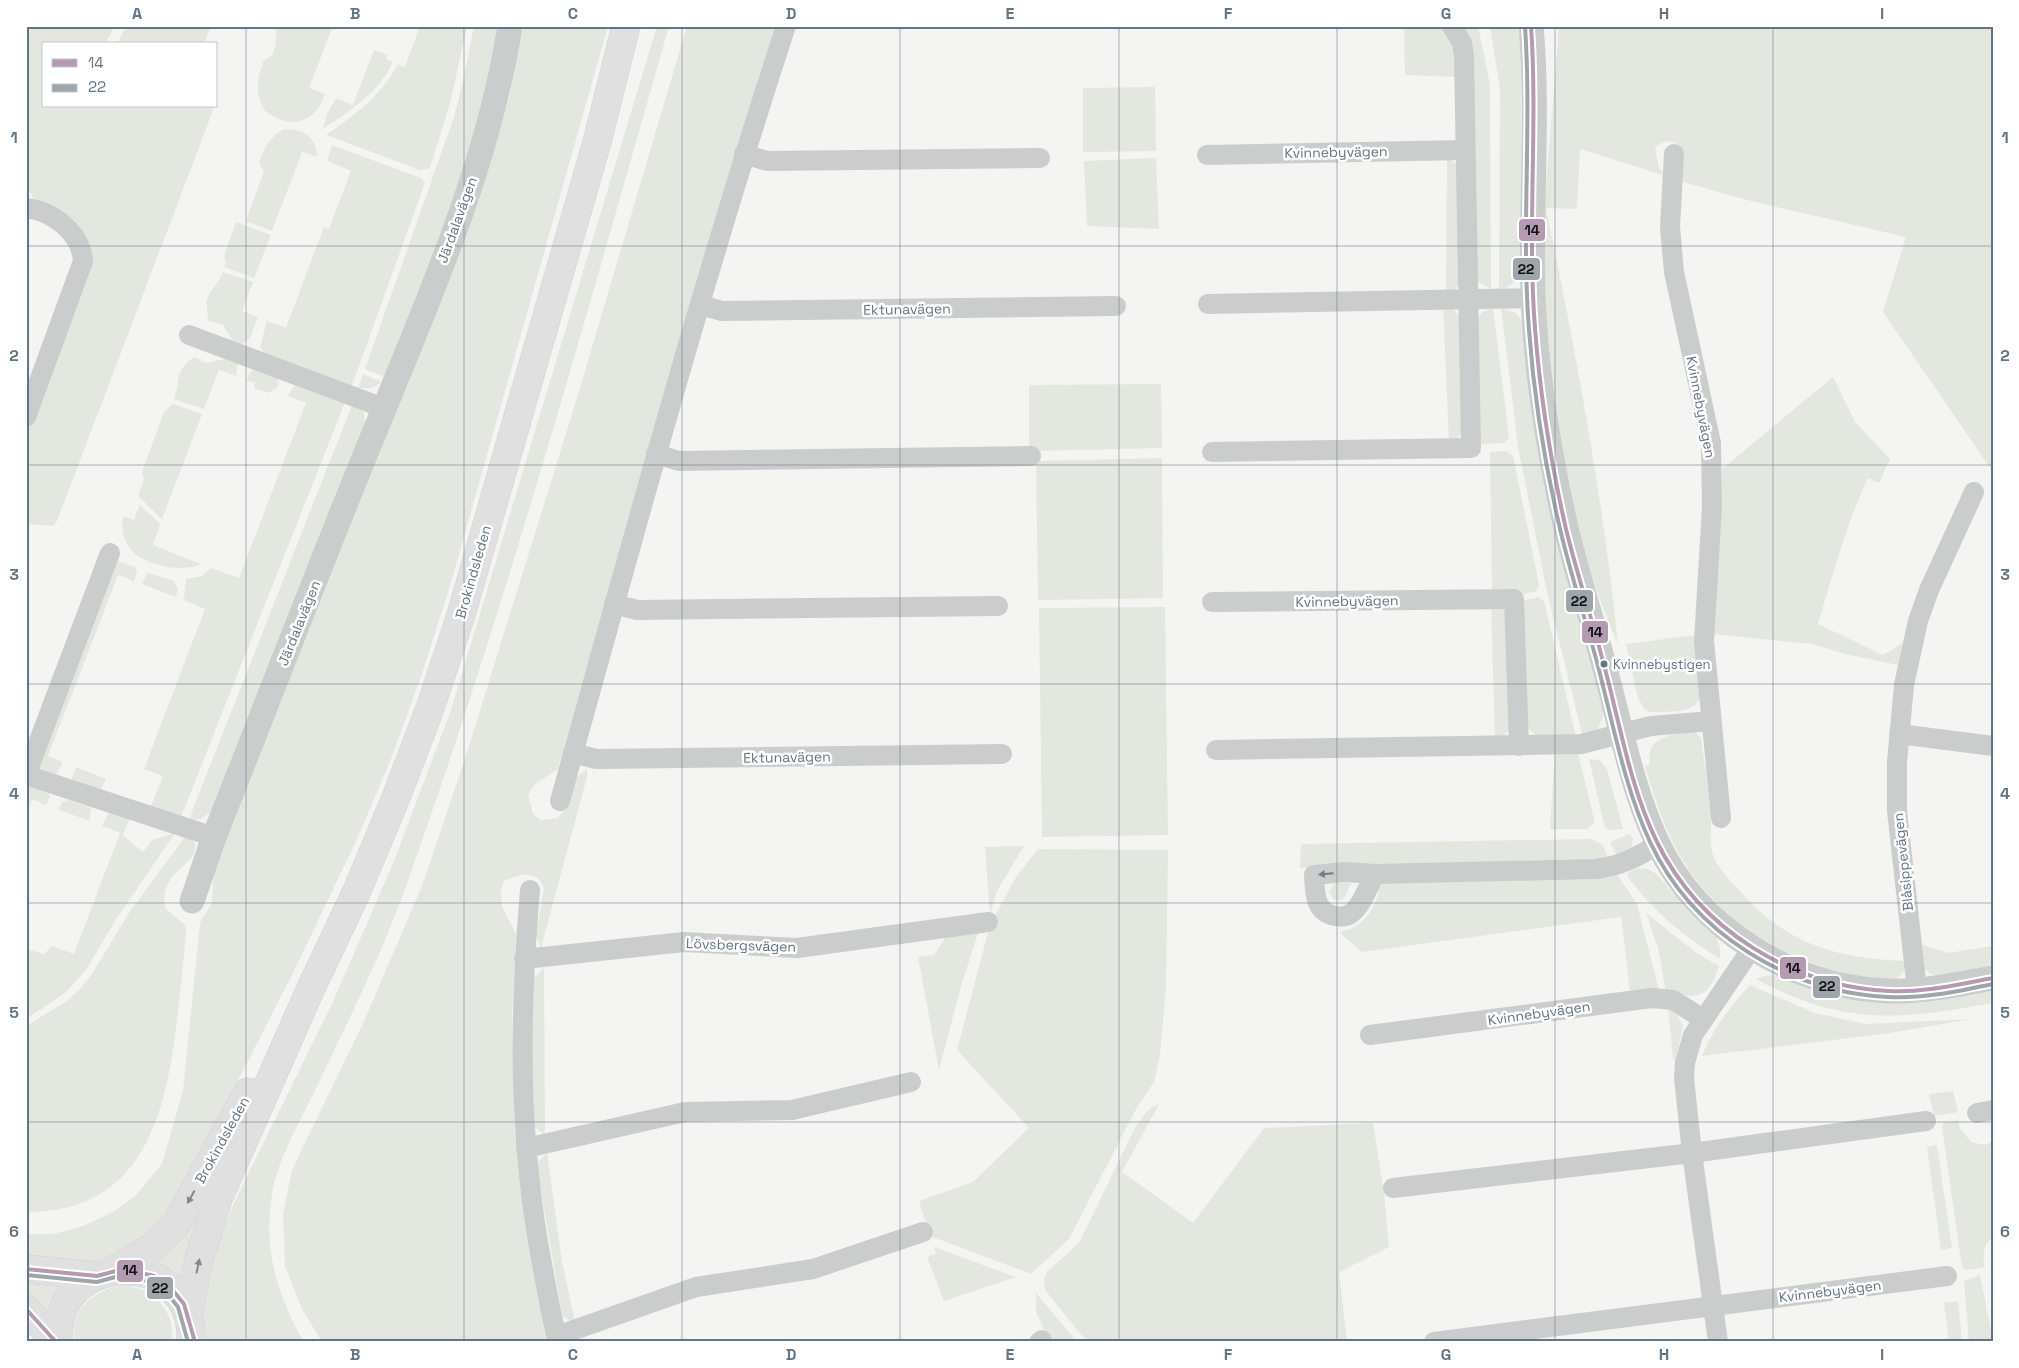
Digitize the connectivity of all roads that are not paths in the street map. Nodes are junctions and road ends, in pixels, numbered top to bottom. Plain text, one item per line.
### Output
1 (510, 26) edge
2 (626, 26) edge
3 (635, 26) edge
4 (786, 26) edge
5 (1452, 26) edge
6 (1532, 26) edge
7 (597, 142) junction
8 (1465, 150) junction
9 (744, 154) junction
10 (1674, 154) dead end
11 (1207, 155) dead end
12 (1040, 158) dead end
13 (26, 208) edge
14 (1534, 298) junction
15 (1468, 299) junction
16 (1208, 304) dead end
17 (700, 305) junction
18 (1116, 306) dead end
19 (190, 335) dead end
20 (384, 408) junction
21 (26, 417) edge
22 (1212, 452) dead end
23 (656, 454) junction
24 (1031, 456) dead end
25 (1974, 492) dead end
26 (110, 553) dead end
27 (1212, 602) dead end
28 (614, 604) junction
29 (998, 606) dead end
30 (1711, 721) junction
31 (1622, 734) junction
32 (1900, 734) junction
33 (1519, 746) junction
34 (1993, 746) edge
35 (1216, 750) dead end
36 (573, 753) junction
37 (1002, 754) dead end
38 (26, 775) edge
39 (560, 801) dead end
40 (1721, 818) dead end
41 (214, 837) junction
42 (1658, 844) junction
43 (1375, 874) dead end
44 (530, 890) dead end
45 (192, 901) dead end
46 (988, 922) dead end
47 (1752, 948) junction
48 (524, 959) junction
49 (1993, 978) edge
50 (311, 988) junction
51 (1917, 990) junction
52 (1703, 1019) junction
53 (1370, 1035) dead end
54 (911, 1082) dead end
55 (1926, 1122) dead end
56 (526, 1148) junction
57 (1692, 1153) junction
58 (1392, 1188) dead end
59 (923, 1232) dead end
60 (26, 1269) edge
61 (104, 1273) junction
62 (1947, 1276) dead end
63 (1714, 1306) junction
64 (26, 1309) edge
65 (192, 1333) edge
66 (558, 1339) edge
67 (58, 1342) edge
68 (1434, 1342) edge
69 (1718, 1342) edge

1 - 20 street, Järdalavägen
2 - 7 main road, Brokindsleden
3 - 7 main road, Brokindsleden
4 - 9 street
5 - 8 street
6 - 14 street
7 - 50 main road, Brokindsleden
8 - 11 street, Kvinnebyvägen
8 - 15 street
9 - 12 street
9 - 17 street
10 - 30 street, Kvinnebyvägen
13 - 21 street
14 - 15 street
14 - 31 street
15 - 16 street
15 - 22 street
17 - 18 street, Ektunavägen
17 - 23 street
19 - 20 street
20 - 41 street, Järdalavägen
23 - 24 street
23 - 28 street
25 - 32 street, Blåsippevägen
26 - 38 street
27 - 33 street, Kvinnebyvägen
28 - 29 street
28 - 36 street
30 - 31 street
30 - 40 street, Kvinnebyvägen
31 - 33 street
31 - 42 street
32 - 34 street
32 - 51 street, Blåsippevägen
33 - 35 street
36 - 37 street, Ektunavägen
36 - 39 street
38 - 41 street
41 - 45 street, Järdalavägen
42 - 43 street
42 - 47 street
44 - 48 street
46 - 48 street, Lövsbergsvägen
47 - 51 street
47 - 52 street
48 - 56 street
49 - 51 street
50 -> 61 main road, Brokindsleden
65 -> 50 main road, Brokindsleden
52 - 53 street, Kvinnebyvägen
52 - 57 street
54 - 56 street
55 - 57 street
56 - 66 street
57 - 58 street
57 - 63 street
59 - 66 street
60 - 61 main road
61 - 65 main road
61 - 67 main road, Brokindsleden
62 - 63 street, Kvinnebyvägen
63 - 68 street, Kvinnebyvägen
63 - 69 street
64 - 67 main road

